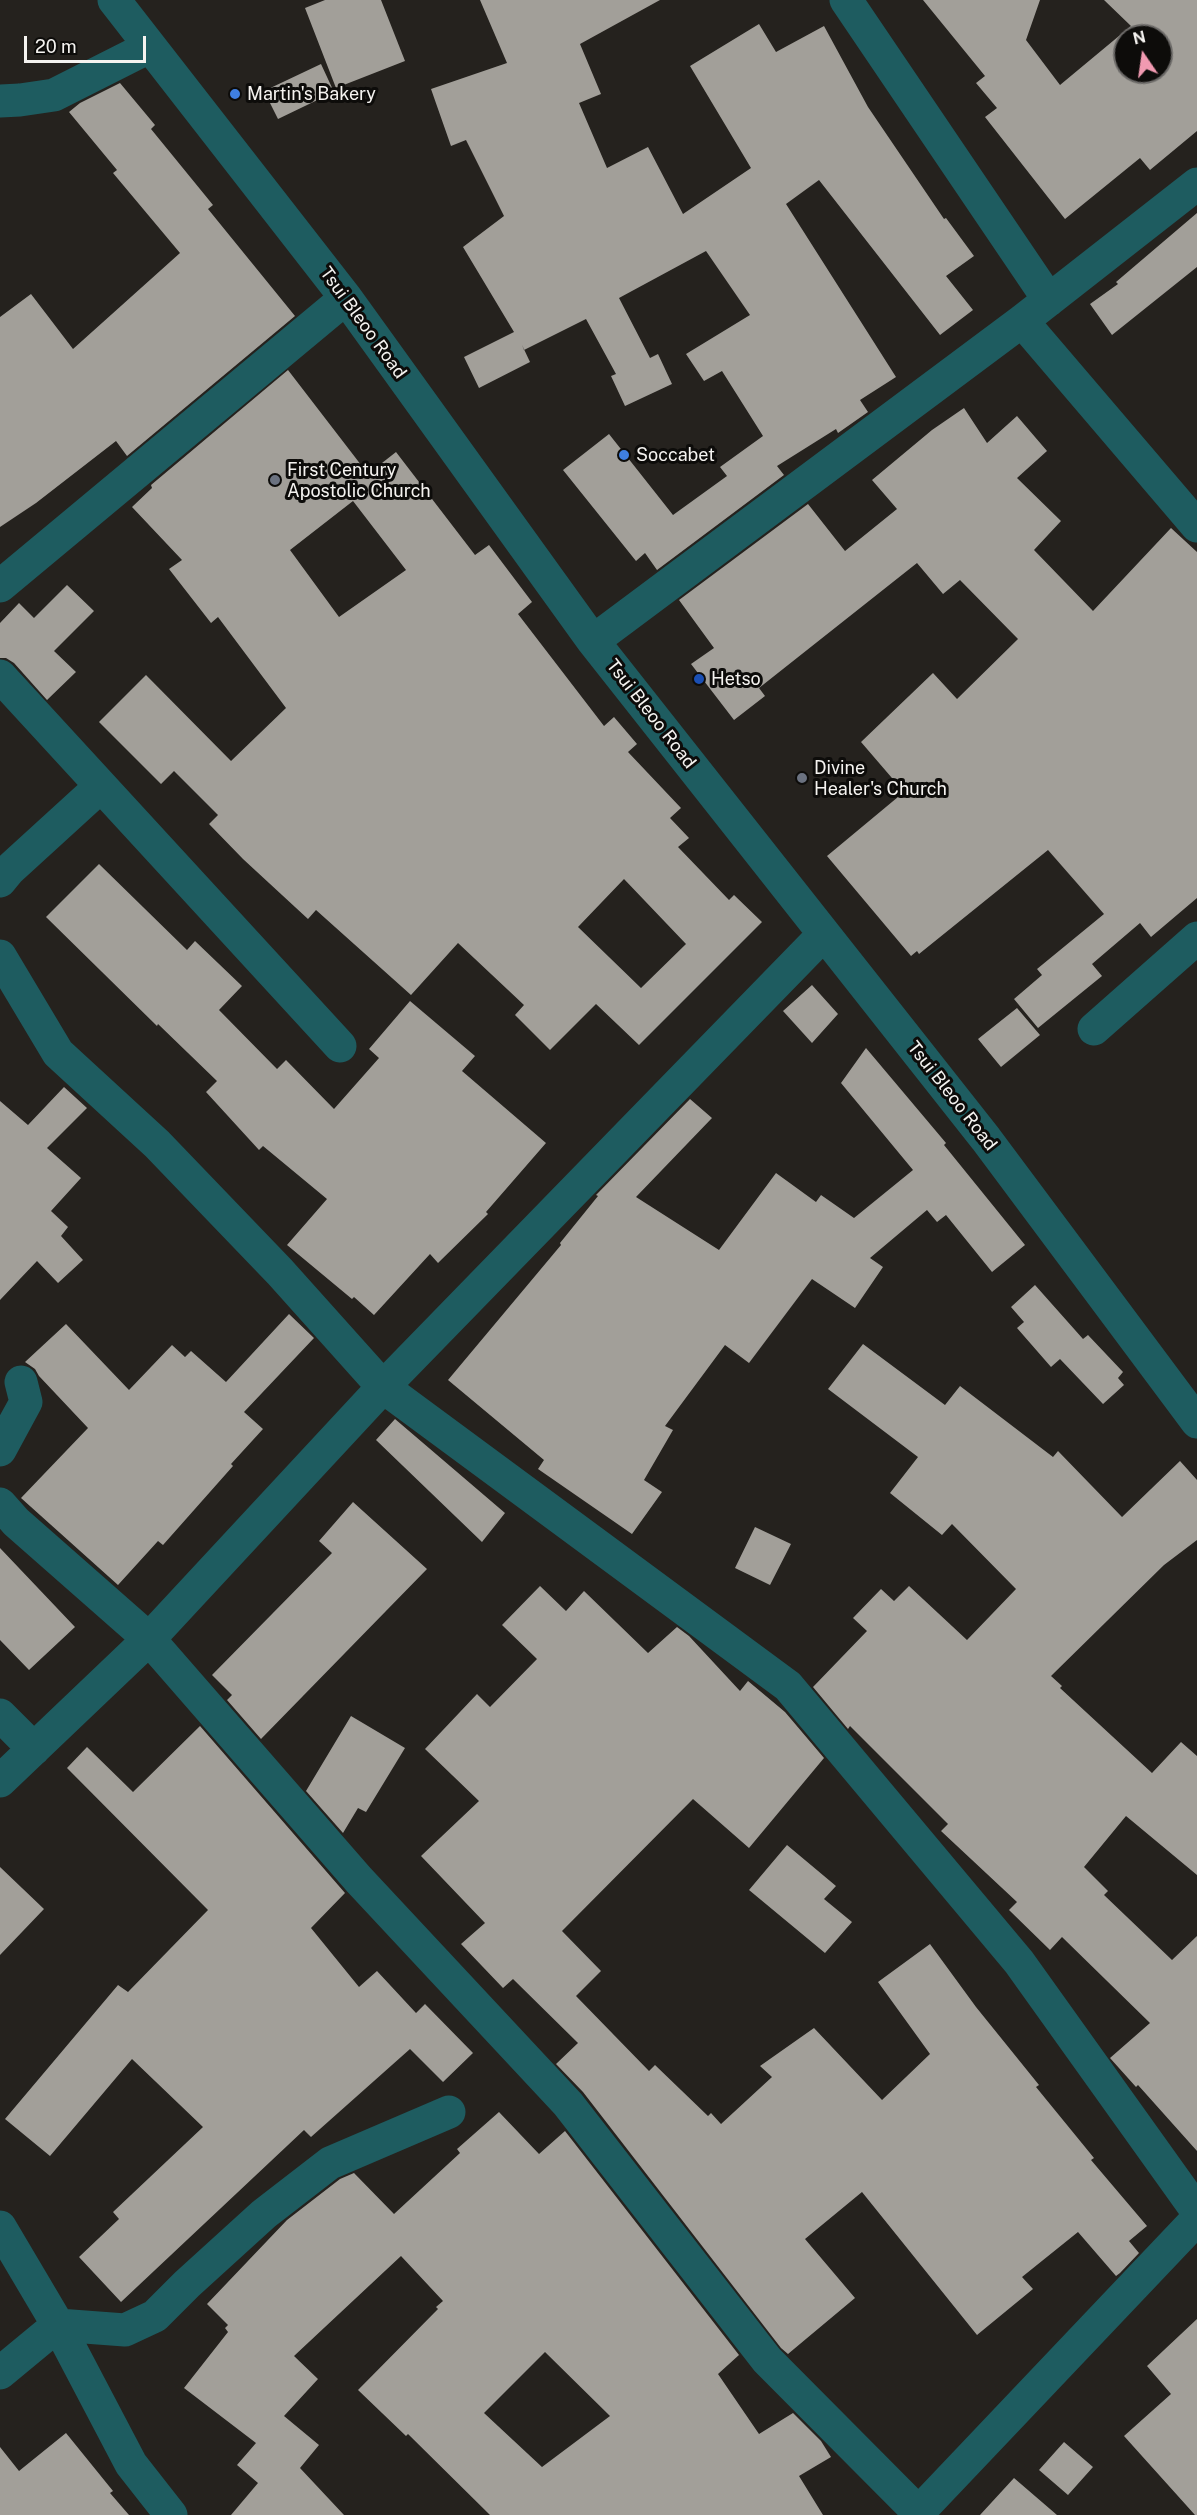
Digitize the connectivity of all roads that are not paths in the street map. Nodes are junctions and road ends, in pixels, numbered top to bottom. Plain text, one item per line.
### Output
1 (114, 0) edge
2 (846, 0) edge
3 (149, 47) junction
4 (0, 100) edge
5 (1197, 184) edge
6 (346, 298) junction
7 (1049, 300) junction
8 (1022, 321) junction
9 (1197, 526) edge
10 (0, 586) edge
11 (593, 641) junction
12 (0, 676) edge
13 (101, 786) junction
14 (0, 881) edge
15 (824, 934) junction
16 (1197, 938) edge
17 (0, 956) edge
18 (1094, 1029) dead end
19 (340, 1046) dead end
20 (21, 1382) dead end
21 (383, 1387) junction
22 (1197, 1422) edge
23 (0, 1450) edge
24 (0, 1504) edge
25 (149, 1639) junction
26 (0, 1715) edge
27 (34, 1749) junction
28 (0, 1781) edge
29 (449, 2112) dead end
30 (1197, 2211) edge
31 (1197, 2219) edge
32 (0, 2227) edge
33 (58, 2325) junction
34 (0, 2373) edge
35 (917, 2514) edge
36 (171, 2515) edge

1 - 3 street, Tsui Bleoo Road
2 - 7 street
3 - 4 street
3 - 6 street, Tsui Bleoo Road
5 - 7 street
6 - 10 street
6 - 11 street, Tsui Bleoo Road
7 - 8 street
8 - 9 street
8 - 11 street
11 - 15 street, Tsui Bleoo Road
12 - 13 street
13 - 14 street
13 - 19 street
15 - 21 street
15 - 22 street, Tsui Bleoo Road
16 - 18 street
17 - 21 street
20 - 23 street
21 - 25 street
21 - 30 street
24 - 25 street
25 - 27 street
25 - 35 street
26 - 27 street
27 - 28 street
29 - 33 street
31 - 35 street
32 - 33 street
33 - 34 street
33 - 36 street

